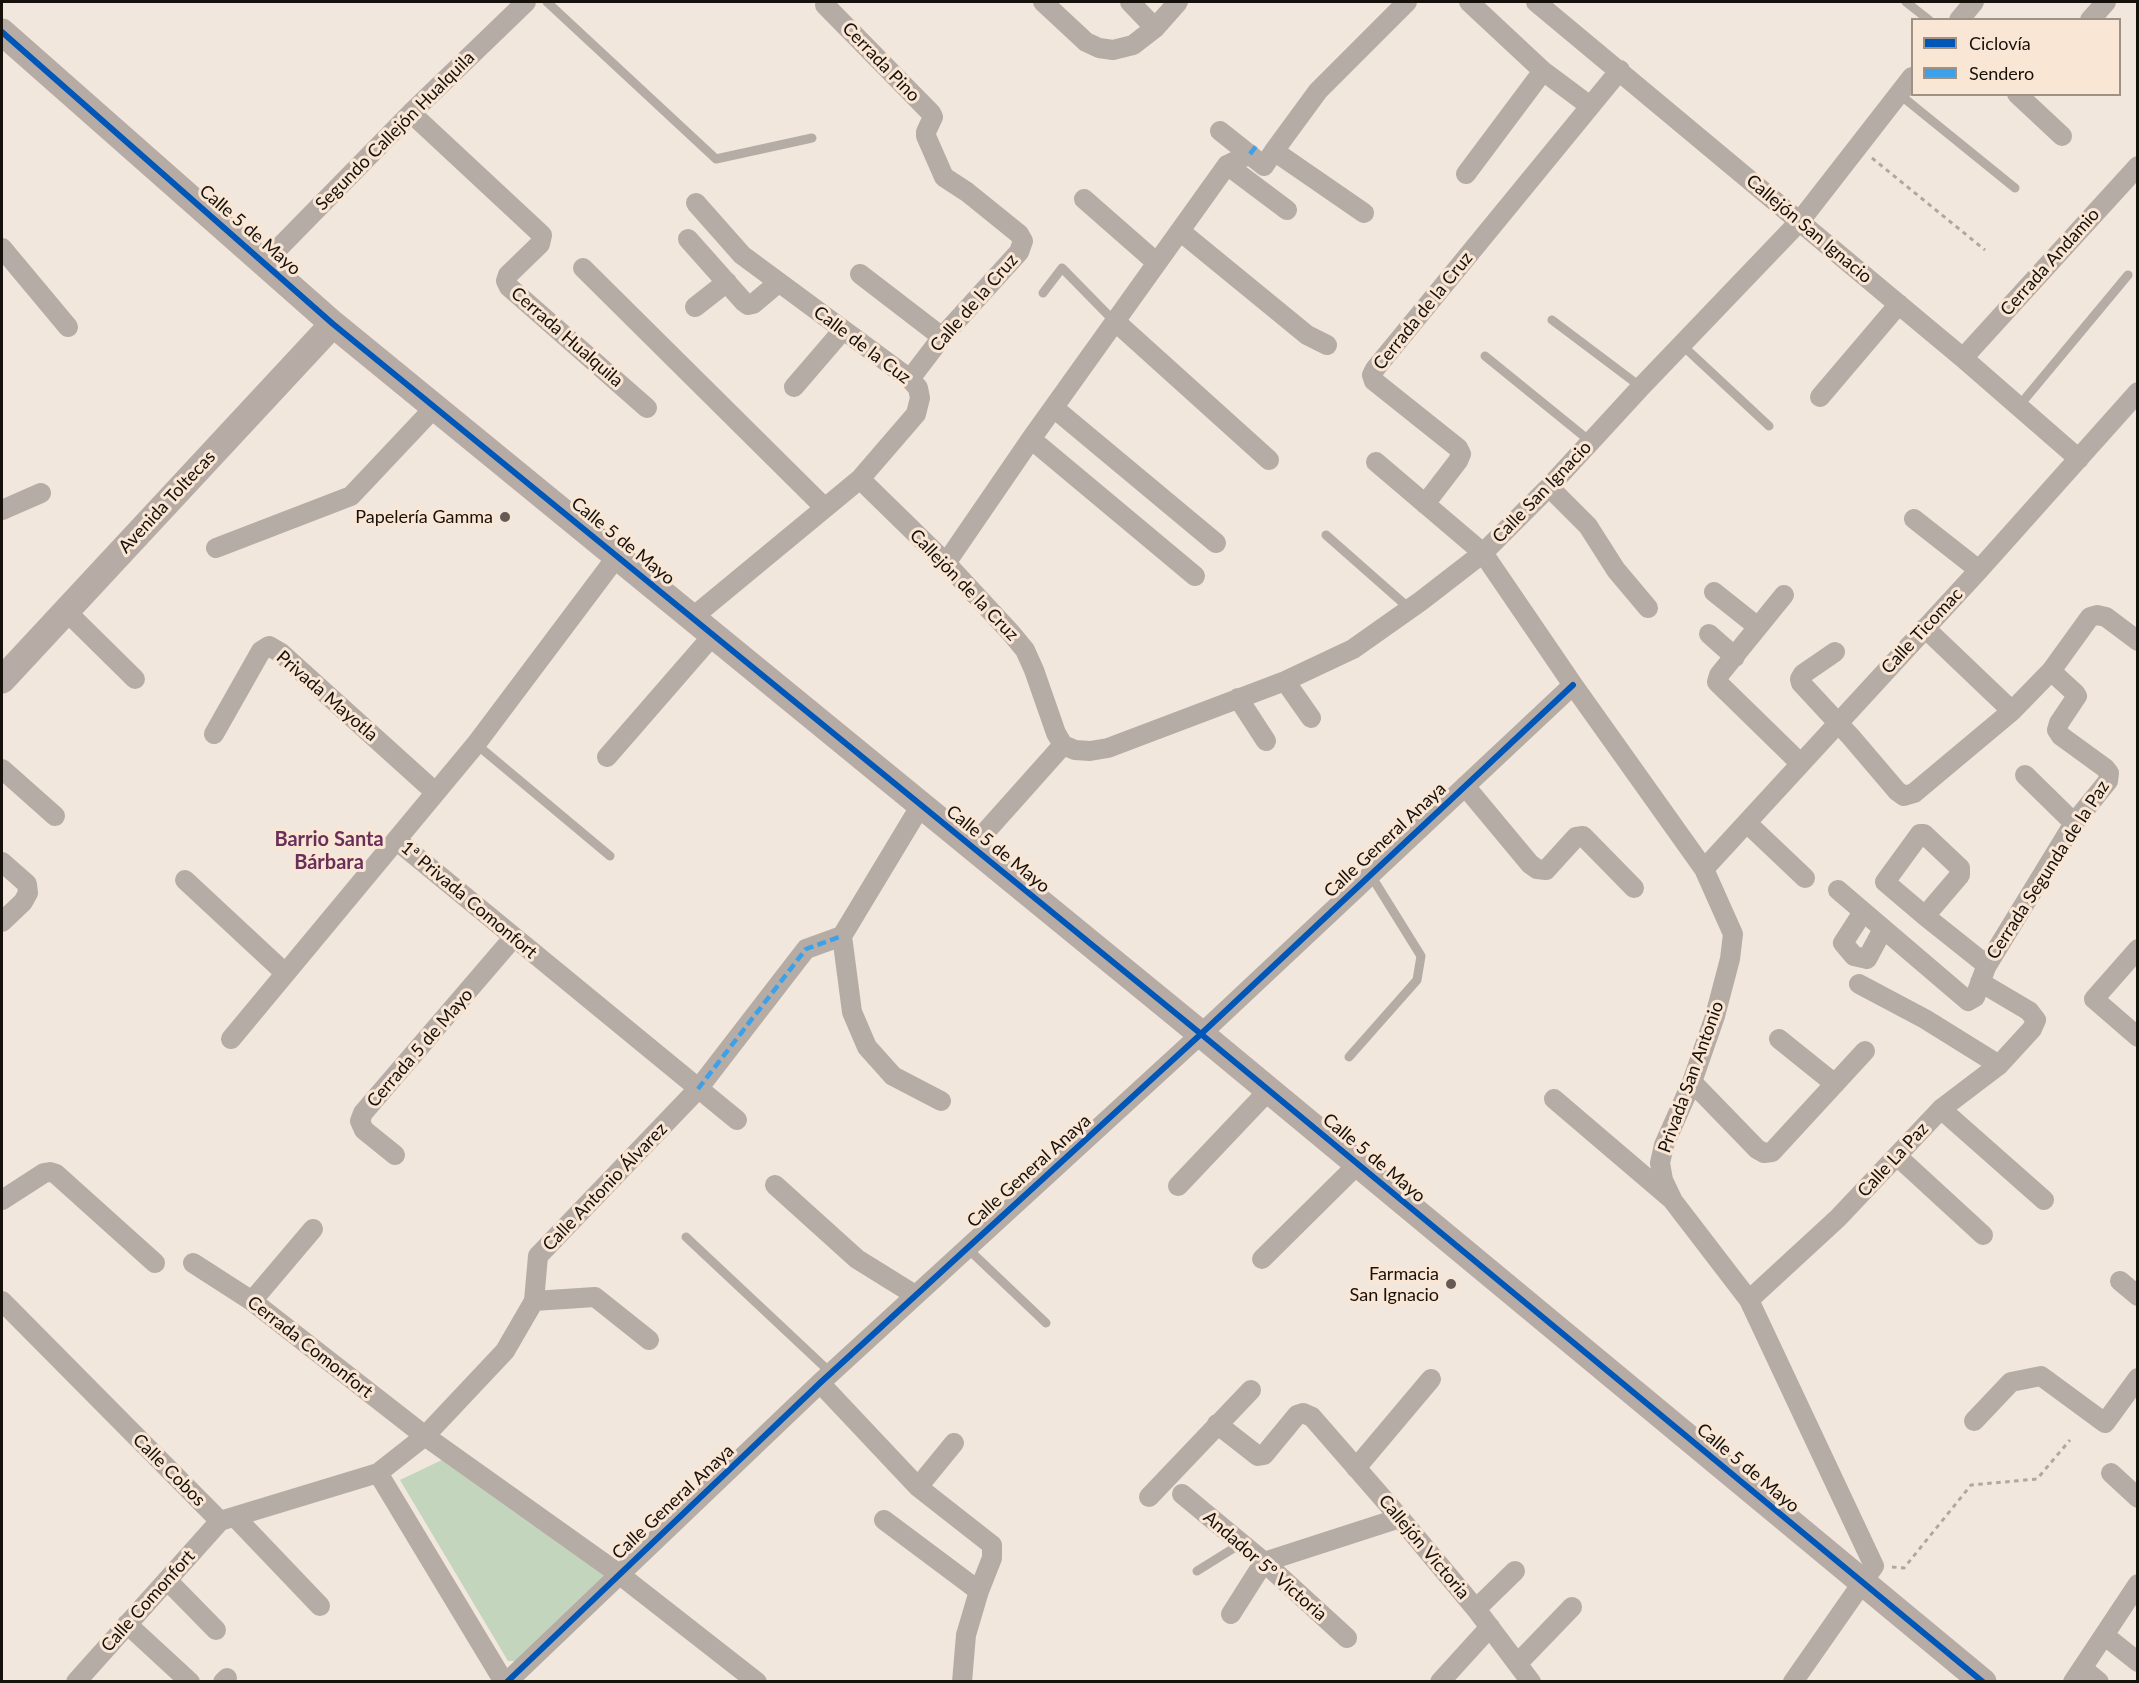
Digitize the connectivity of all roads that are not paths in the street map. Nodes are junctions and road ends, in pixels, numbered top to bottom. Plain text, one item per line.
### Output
1 (526, 2) edge
2 (547, 2) edge
3 (1043, 2) edge
4 (1130, 2) edge
5 (1178, 2) edge
6 (1469, 2) edge
7 (1906, 2) edge
8 (1974, 2) edge
9 (2106, 2) edge
10 (1401, 3) edge
11 (1546, 4) edge
12 (825, 5) dead end
13 (1926, 18) edge
14 (1961, 18) edge
15 (2092, 18) edge
16 (1155, 28) junction
17 (2, 32) edge
18 (1620, 70) junction
19 (1543, 71) junction
20 (1911, 78) edge
21 (1899, 94) junction
22 (2021, 96) edge
23 (1590, 106) junction
24 (411, 113) junction
25 (932, 121) joint
26 (1220, 131) dead end
27 (2061, 136) dead end
28 (812, 138) dead end
29 (1274, 152) junction
30 (1250, 154) junction
31 (1227, 165) junction
32 (2138, 166) edge
33 (1466, 174) dead end
34 (2015, 188) dead end
35 (1084, 199) dead end
36 (696, 203) dead end
37 (1287, 210) dead end
38 (1364, 213) dead end
39 (1800, 222) junction
40 (1180, 231) junction
41 (688, 239) dead end
42 (2, 248) edge
43 (264, 263) junction
44 (1157, 263) junction
45 (583, 268) dead end
46 (860, 274) dead end
47 (2128, 275) dead end
48 (727, 282) junction
49 (778, 284) junction
50 (1043, 293) dead end
51 (1899, 304) junction
52 (695, 307) dead end
53 (1552, 320) dead end
54 (1116, 322) junction
55 (333, 324) junction
56 (68, 327) dead end
57 (843, 330) junction
58 (942, 338) junction
59 (1327, 345) dead end
60 (1682, 345) junction
61 (1485, 356) dead end
62 (1963, 358) junction
63 (910, 379) junction
64 (794, 387) dead end
65 (1641, 387) junction
66 (2138, 392) edge
67 (1821, 397) dead end
68 (2019, 406) junction
69 (434, 408) junction
70 (647, 408) dead end
71 (1054, 408) junction
72 (1769, 426) dead end
73 (1032, 439) junction
74 (1590, 442) junction
75 (2079, 459) junction
76 (1269, 460) dead end
77 (1376, 462) dead end
78 (860, 479) junction
79 (1549, 487) junction
80 (41, 493) dead end
81 (1425, 504) junction
82 (825, 508) junction
83 (2, 510) edge
84 (1914, 519) dead end
85 (1326, 535) dead end
86 (1216, 543) dead end
87 (216, 548) dead end
88 (1483, 553) junction
89 (618, 555) junction
90 (946, 563) junction
91 (1979, 570) junction
92 (1195, 576) dead end
93 (1714, 592) dead end
94 (1784, 595) dead end
95 (1410, 609) junction
96 (1648, 609) dead end
97 (66, 611) junction
98 (703, 625) junction
99 (1758, 627) junction
100 (1924, 628) junction
101 (1709, 634) dead end
102 (2138, 641) edge
103 (1835, 652) dead end
104 (1735, 657) junction
105 (5, 668) edge
106 (2051, 671) junction
107 (135, 679) dead end
108 (1285, 681) junction
109 (1574, 685) junction
110 (1238, 698) junction
111 (2012, 711) junction
112 (1311, 718) dead end
113 (1837, 722) junction
114 (214, 734) dead end
115 (1266, 741) dead end
116 (476, 744) junction
117 (1063, 745) junction
118 (607, 757) dead end
119 (1800, 763) junction
120 (2, 769) edge
121 (2025, 775) dead end
122 (1465, 786) junction
123 (435, 792) junction
124 (921, 805) junction
125 (54, 816) dead end
126 (2074, 822) junction
127 (1747, 823) junction
128 (396, 840) junction
129 (972, 847) junction
130 (610, 856) dead end
131 (2, 862) edge
132 (1704, 869) junction
133 (1370, 874) junction
134 (1805, 878) dead end
135 (185, 880) dead end
136 (1634, 888) dead end
137 (1838, 890) dead end
138 (1863, 912) junction
139 (1925, 916) junction
140 (2, 922) edge
141 (1883, 929) junction
142 (842, 936) junction
143 (514, 938) junction
144 (2138, 949) edge
145 (285, 973) junction
146 (1983, 974) junction
147 (1858, 984) dead end
148 (1201, 1034) junction
149 (2138, 1037) edge
150 (231, 1039) dead end
151 (1779, 1039) dead end
152 (1865, 1051) dead end
153 (1350, 1057) dead end
154 (1999, 1065) junction
155 (1692, 1082) junction
156 (1835, 1084) junction
157 (699, 1089) junction
158 (1269, 1090) junction
159 (1554, 1099) dead end
160 (941, 1101) dead end
161 (1941, 1109) junction
162 (737, 1120) dead end
163 (395, 1155) dead end
164 (1897, 1156) junction
165 (1358, 1164) junction
166 (775, 1185) dead end
167 (1178, 1186) dead end
168 (2, 1200) edge
169 (2044, 1200) dead end
170 (1673, 1201) junction
171 (313, 1229) dead end
172 (1983, 1235) dead end
173 (686, 1237) dead end
174 (967, 1248) junction
175 (1262, 1259) dead end
176 (155, 1263) dead end
177 (193, 1263) dead end
178 (2121, 1281) dead end
179 (915, 1295) junction
180 (2138, 1296) edge
181 (1749, 1300) junction
182 (2, 1301) edge
183 (252, 1301) junction
184 (534, 1301) junction
185 (1046, 1323) dead end
186 (649, 1340) dead end
187 (826, 1378) junction
188 (2138, 1378) edge
189 (1431, 1379) dead end
190 (1251, 1390) dead end
191 (1974, 1421) dead end
192 (1218, 1424) junction
193 (425, 1436) junction
194 (954, 1443) dead end
195 (1356, 1468) junction
196 (378, 1473) junction
197 (2111, 1473) dead end
198 (918, 1488) junction
199 (1182, 1494) dead end
200 (1149, 1497) dead end
201 (2138, 1498) edge
202 (1400, 1518) junction
203 (228, 1519) junction
204 (884, 1520) dead end
205 (1242, 1544) junction
206 (1264, 1562) junction
207 (1197, 1571) dead end
208 (1515, 1571) dead end
209 (619, 1574) junction
210 (1868, 1574) junction
211 (167, 1580) junction
212 (2138, 1584) edge
213 (979, 1591) junction
214 (320, 1606) dead end
215 (1572, 1606) dead end
216 (1476, 1609) junction
217 (1231, 1614) dead end
218 (127, 1624) junction
219 (1490, 1627) junction
220 (216, 1629) dead end
221 (2104, 1635) junction
222 (1347, 1638) dead end
223 (2138, 1662) edge
224 (1518, 1663) junction
225 (2077, 1675) edge
226 (76, 1682) edge
227 (190, 1682) edge
228 (506, 1682) edge
229 (757, 1682) edge
230 (962, 1682) edge
231 (1440, 1682) edge
232 (1531, 1682) edge
233 (1793, 1682) edge
234 (1983, 1682) edge
235 (2099, 1682) edge

1 - 24 street, Segundo Callejón Hualquila
2 - 28 lane
3 - 16 street
4 - 16 street
5 - 16 street
6 - 19 street
7 - 13 lane
8 - 14 street
9 - 15 street
10 - 29 street
11 - 18 street, Callejón San Ignacio
12 - 25 street, Cerrada Pino
17 - 43 street, Calle 5 de Mayo
18 - 23 street
18 - 39 street, Callejón San Ignacio
19 - 23 street
19 - 33 street
20 - 21 street, Calle San Ignacio
21 - 34 lane
21 - 39 street, Calle San Ignacio
22 - 27 street
23 - 81 street, Cerrada de la Cruz
24 - 43 street, Segundo Callejón Hualquila
24 - 70 street, Cerrada Hualquila
25 - 58 street, Calle de la Cruz
26 - 30 street
29 - 30 street
29 - 38 street
30 - 31 street
31 - 37 street
31 - 40 street
32 - 62 street, Cerrada Andamio
35 - 44 street
36 - 49 street, Calle de la Cuz
39 - 51 street, Callejón San Ignacio
39 - 60 street, Calle San Ignacio
40 - 44 street
40 - 59 street
41 - 48 street
42 - 56 street
43 - 55 street, Calle 5 de Mayo
44 - 54 street
45 - 82 street
46 - 58 street
47 - 68 lane
48 - 49 street
48 - 52 street
49 - 57 street, Calle de la Cuz
50 - 54 lane
51 - 62 street, Callejón San Ignacio
51 - 67 street
53 - 65 lane
54 - 71 street
54 - 76 street
55 - 69 street, Calle 5 de Mayo
55 - 97 street, Avenida Toltecas
57 - 63 street, Calle de la Cuz
57 - 64 street
58 - 63 street, Calle de la Cruz
60 - 65 street, Calle San Ignacio
60 - 72 lane
61 - 74 lane
62 - 68 street, Callejón San Ignacio
63 - 78 street, Calle de la Cuz
65 - 74 street, Calle San Ignacio
66 - 75 street, Calle Ticomac
68 - 75 street, Callejón San Ignacio
69 - 87 street
69 - 89 street, Calle 5 de Mayo
71 - 73 street
71 - 86 street
73 - 90 street
73 - 92 street
74 - 79 street, Calle San Ignacio
75 - 91 street, Calle Ticomac
77 - 81 street, Privada San Antonio
78 - 82 street, Calle de la Cuz
78 - 90 street, Callejón de la Cruz
79 - 88 street, Calle San Ignacio
79 - 96 street
80 - 83 street
81 - 88 street, Privada San Antonio
82 - 98 street, Calle de la Cuz
84 - 91 street
85 - 95 lane
88 - 95 street, Calle San Ignacio
88 - 109 street, Privada San Antonio
89 - 98 street, Calle 5 de Mayo
89 - 116 street, 1ª Privada Comonfort
90 - 117 street, Callejón de la Cruz
91 - 100 street, Calle Ticomac
93 - 99 street
94 - 99 street
95 - 108 street, Calle San Ignacio
97 - 105 street, Avenida Toltecas
97 - 107 street
98 - 118 street, Calle de la Cuz
98 - 124 street, Calle 5 de Mayo
99 - 104 street
100 - 111 street
100 - 113 street, Calle Ticomac
101 - 104 street
102 - 106 street
103 - 113 street
104 - 119 street
106 - 111 street
106 - 126 street, Cerrada Segunda de la Paz
108 - 110 street, Calle San Ignacio
108 - 112 street
109 - 122 street, Calle General Anaya
109 - 132 street, Privada San Antonio
110 - 115 street
110 - 117 street, Calle San Ignacio
111 - 113 street
113 - 119 street, Calle Ticomac
114 - 123 street, Privada Mayotla
116 - 123 street, 1ª Privada Comonfort
116 - 130 lane
117 - 129 street
119 - 127 street, Calle Ticomac
120 - 125 street
121 - 126 street
122 - 133 street, Calle General Anaya
122 - 136 street
123 - 128 street, 1ª Privada Comonfort
124 - 129 street, Calle 5 de Mayo
124 - 142 street
126 - 146 street, Cerrada Segunda de la Paz
127 - 132 street, Calle Ticomac
127 - 134 street
128 - 143 street, 1ª Privada Comonfort
128 - 145 street
129 - 148 street, Calle 5 de Mayo
131 - 140 street
132 - 155 street, Privada San Antonio
133 - 148 street, Calle General Anaya
133 - 153 lane
135 - 145 street
137 - 138 street
138 - 141 street
138 - 141 street
139 - 139 street
139 - 146 street
141 - 146 street, Cerrada Segunda de la Paz
142 - 157 street, Calle Antonio Álvarez
142 - 160 street
143 - 157 street, 1ª Privada Comonfort
143 - 163 street, Cerrada 5 de Mayo
144 - 149 street
145 - 150 street
146 - 154 street, Calle La Paz
147 - 154 street
148 - 158 street, Calle 5 de Mayo
148 - 174 street, Calle General Anaya
151 - 156 street
152 - 156 street
154 - 161 street, Calle La Paz
155 - 156 street
155 - 170 street, Privada San Antonio
157 - 162 street, 1ª Privada Comonfort
157 - 184 street, Calle Antonio Álvarez
158 - 165 street, Calle 5 de Mayo
158 - 167 street
159 - 170 street
161 - 164 street, Calle La Paz
161 - 169 street
164 - 172 street
164 - 181 street, Calle La Paz
165 - 175 street
165 - 210 street, Calle 5 de Mayo
166 - 179 street
168 - 176 street
170 - 181 street, Privada San Antonio
171 - 183 street
173 - 187 lane
174 - 179 street, Calle General Anaya
174 - 185 lane
177 - 183 street, Cerrada Comonfort
178 - 180 street
179 - 187 street, Calle General Anaya
181 - 210 street, Privada San Antonio
182 - 203 street, Calle Cobos
183 - 193 street, Cerrada Comonfort
184 - 186 street
184 - 193 street, Calle Antonio Álvarez
187 - 198 street
187 - 209 street, Calle General Anaya
188 - 191 street
189 - 195 street
190 - 192 street
192 - 195 street, Callejón Victoria
192 - 200 street
193 - 196 street
193 - 209 street, Cerrada Comonfort
194 - 198 street
195 - 202 street, Callejón Victoria
196 - 203 street
196 - 228 street
197 - 201 street
198 - 213 street
199 - 205 street, Andador 5º Victoria
202 - 206 street
202 - 216 street, Callejón Victoria
203 - 211 street, Calle Comonfort
203 - 214 street, Calle Cobos
204 - 213 street
205 - 206 street, Andador 5º Victoria
205 - 207 lane
206 - 217 street
206 - 222 street, Andador 5º Victoria
208 - 216 street
209 - 228 street, Calle General Anaya
209 - 229 street, Cerrada Comonfort
210 - 233 street
210 - 234 street, Calle 5 de Mayo
211 - 218 street, Calle Comonfort
211 - 220 street
212 - 221 street
213 - 230 street
215 - 224 street
216 - 219 street, Callejón Victoria
218 - 226 street, Calle Comonfort
218 - 227 street
219 - 224 street, Callejón Victoria
219 - 231 street
221 - 223 street
221 - 225 street
224 - 232 street, Callejón Victoria
225 - 235 street

